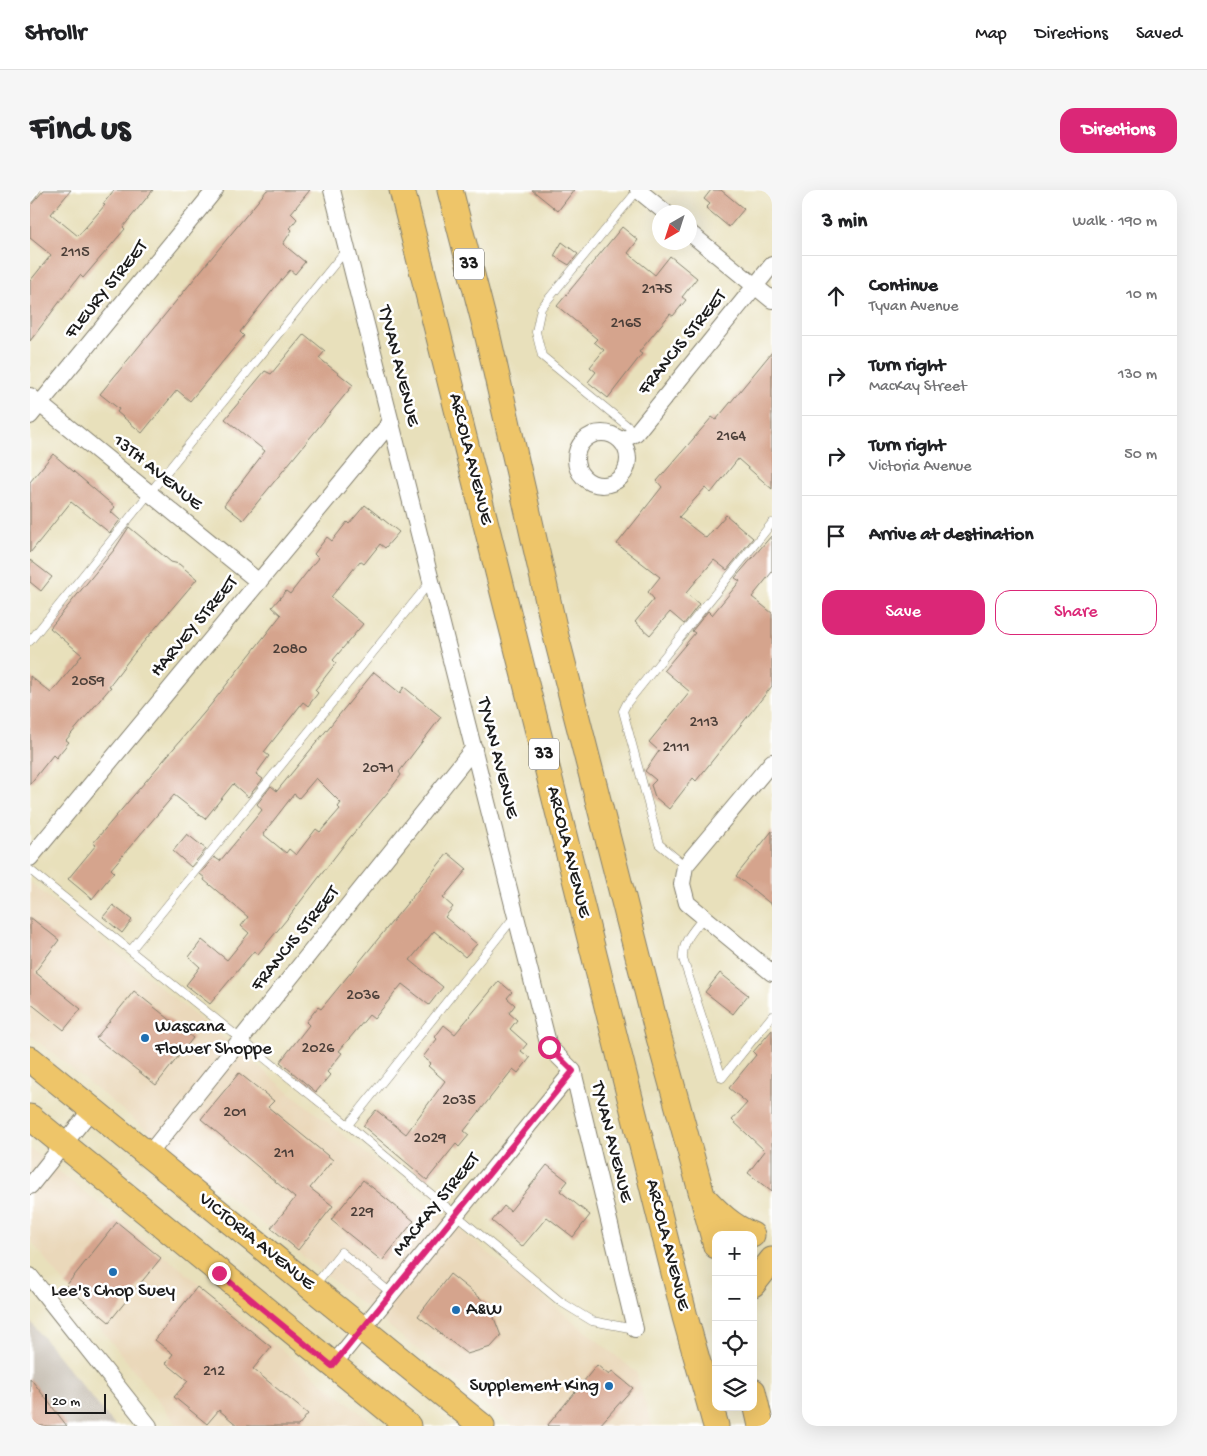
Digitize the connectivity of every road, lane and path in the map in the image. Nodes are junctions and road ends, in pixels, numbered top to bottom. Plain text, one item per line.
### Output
1 (36, 190) edge
2 (215, 190) edge
3 (332, 190) edge
4 (402, 190) edge
5 (450, 190) edge
6 (638, 190) edge
7 (30, 198) edge
8 (656, 205) edge
9 (697, 239) edge
10 (347, 247) junction
11 (772, 265) edge
12 (755, 287) junction
13 (772, 300) edge
14 (33, 406) edge
15 (391, 422) junction
16 (636, 433) junction
17 (621, 441) dead end
18 (150, 493) junction
19 (772, 523) edge
20 (432, 579) junction
21 (259, 582) junction
22 (30, 641) edge
23 (474, 748) junction
24 (772, 762) edge
25 (30, 858) edge
26 (685, 866) junction
27 (30, 870) edge
28 (516, 914) junction
29 (703, 918) junction
30 (131, 950) junction
31 (772, 973) edge
32 (772, 1016) edge
33 (242, 1039) junction
34 (30, 1059) edge
35 (573, 1071) junction
36 (92, 1109) junction
37 (30, 1117) edge
38 (348, 1125) junction
39 (63, 1144) junction
40 (149, 1154) junction
41 (30, 1186) edge
42 (702, 1195) junction
43 (456, 1214) junction
44 (712, 1231) edge
45 (742, 1231) edge
46 (757, 1235) edge
47 (772, 1235) edge
48 (772, 1260) edge
49 (30, 1276) edge
50 (757, 1279) edge
51 (312, 1288) junction
52 (391, 1293) junction
53 (685, 1317) junction
54 (362, 1328) junction
55 (635, 1328) joint
56 (332, 1366) junction
57 (757, 1409) edge
58 (149, 1426) edge
59 (408, 1426) edge
60 (482, 1426) edge
61 (704, 1426) edge
62 (716, 1426) edge
63 (761, 1426) edge

1 - 7 lane
2 - 14 street, FLEURY STREET
3 - 10 street, TYVAN AVENUE
4 - 53 main road, ARCOLA AVENUE / 33
5 - 42 main road, 33
6 - 8 street
6 - 16 lane
9 - 12 street
10 - 15 street, TYVAN AVENUE
10 - 18 lane
11 - 12 street, FRANCIS STREET
12 - 13 street
12 - 16 street, FRANCIS STREET
14 - 18 street, 13TH AVENUE
15 - 20 street, TYVAN AVENUE
15 - 21 street, HARVEY STREET
16 - 17 street, FRANCIS STREET
18 - 21 street, 13TH AVENUE
18 - 22 lane
19 - 26 lane
20 - 23 street, TYVAN AVENUE
20 - 30 lane
21 - 25 street, HARVEY STREET
23 - 28 street, TYVAN AVENUE
23 - 33 street, FRANCIS STREET
24 - 26 street
26 - 29 street
27 - 30 lane
28 - 35 street, TYVAN AVENUE
28 - 38 lane
29 - 31 street
29 - 32 lane
30 - 33 lane
33 - 38 lane
33 - 40 street, FRANCIS STREET
34 - 36 main road, VICTORIA AVENUE
35 - 43 street, MACKAY STREET
35 - 55 street, TYVAN AVENUE
36 - 39 street
36 - 40 main road, VICTORIA AVENUE
37 - 39 main road
38 - 43 lane
39 - 41 street
39 - 56 main road
40 - 51 main road, VICTORIA AVENUE
42 - 44 main road, 33
42 - 45 main road
43 - 52 street, MACKAY STREET
43 - 55 lane
46 - 47 main road
48 - 50 main road
49 - 58 street
51 - 52 lane
51 - 54 main road, VICTORIA AVENUE
52 - 54 street, MACKAY STREET
53 - 61 main road
53 - 62 main road, ARCOLA AVENUE / 33
54 - 56 street, MACKAY STREET
54 - 60 main road, VICTORIA AVENUE
56 - 59 main road
57 - 63 main road

